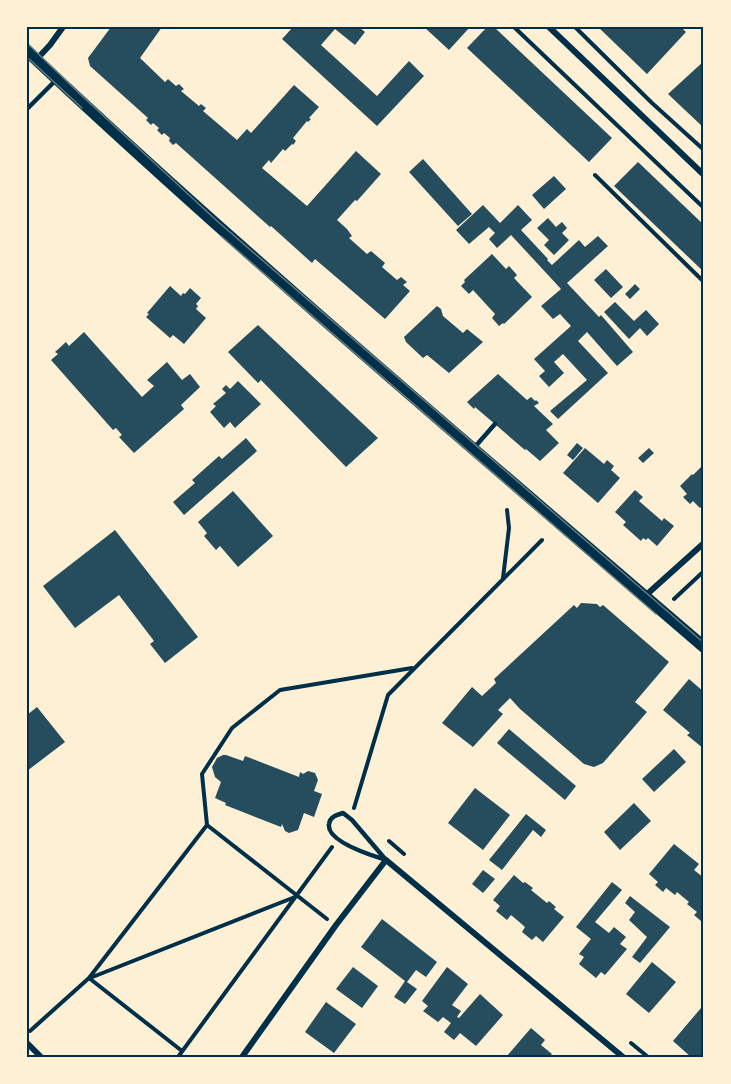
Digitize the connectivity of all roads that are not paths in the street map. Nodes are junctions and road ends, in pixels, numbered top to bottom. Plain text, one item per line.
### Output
1 (63, 27) edge
2 (549, 27) edge
3 (32, 56) edge
4 (57, 79) junction
5 (27, 109) edge
6 (704, 175) edge
7 (495, 424) dead end
8 (473, 449) junction
9 (704, 543) edge
10 (645, 596) junction
11 (704, 647) edge
12 (386, 860) junction
13 (27, 1043) edge
14 (41, 1057) edge
15 (242, 1057) edge
16 (623, 1057) edge

1 - 3 street
2 - 6 street
3 - 4 main road
4 - 5 lane
4 - 8 main road
7 - 8 lane
8 - 10 main road
9 - 10 street
10 - 11 main road
12 - 12 lane
12 - 15 street
12 - 16 street
13 - 14 street

